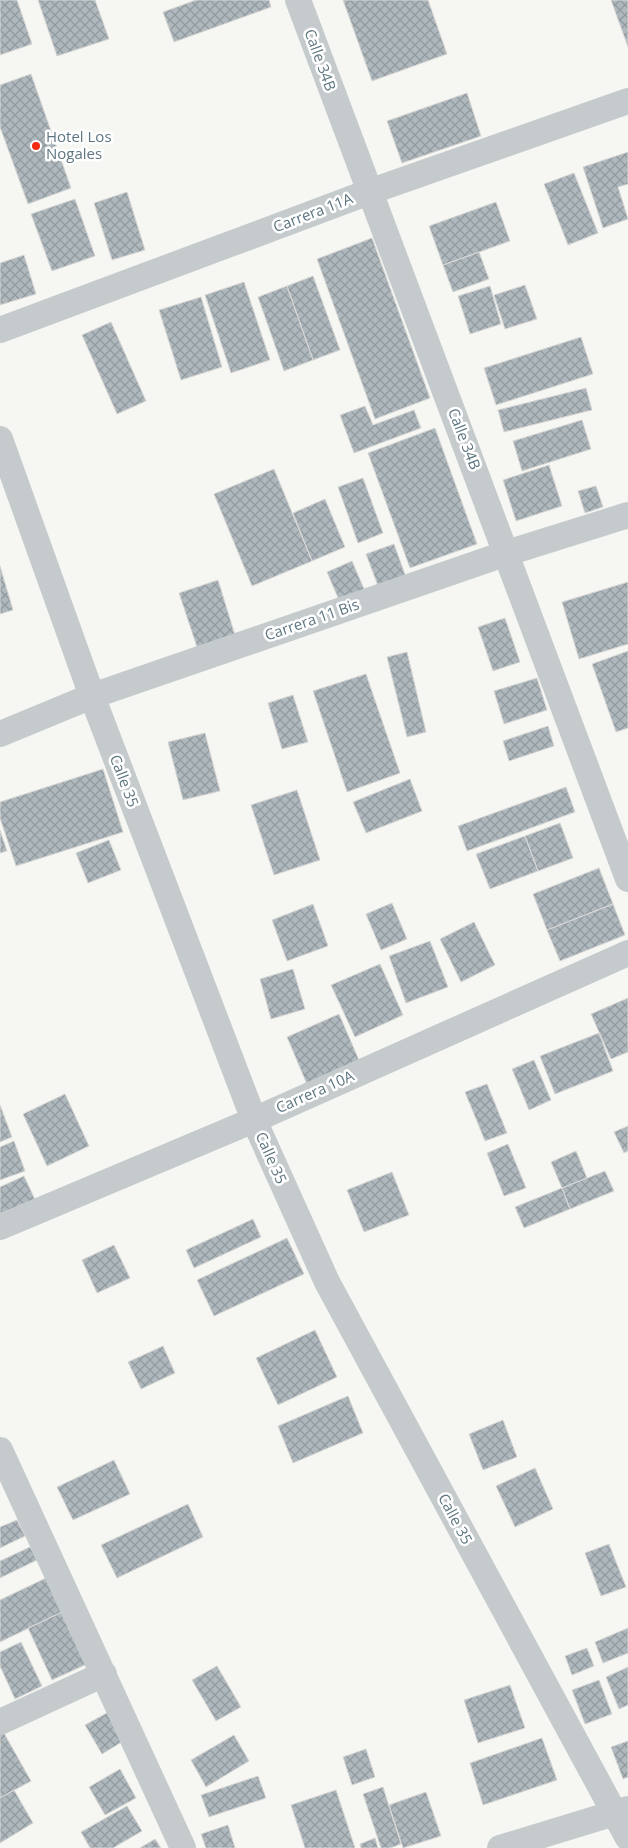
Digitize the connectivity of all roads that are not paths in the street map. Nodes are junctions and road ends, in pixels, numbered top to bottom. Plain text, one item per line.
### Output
1 (298, 0) edge
2 (628, 101) edge
3 (369, 192) junction
4 (0, 330) edge
5 (0, 439) edge
6 (628, 515) edge
7 (507, 553) junction
8 (92, 696) junction
9 (0, 734) edge
10 (628, 878) edge
11 (628, 953) edge
12 (254, 1120) junction
13 (0, 1227) edge
14 (0, 1450) edge
15 (104, 1674) junction
16 (0, 1722) edge
17 (622, 1812) edge
18 (628, 1838) edge
19 (183, 1848) edge
20 (500, 1848) edge

1 - 3 street, Calle 34B
2 - 3 street, Carrera 11A
3 - 4 street, Carrera 11A
3 - 7 street, Calle 34B
5 - 8 street, Calle 35
6 - 7 street, Carrera 11 Bis
7 - 8 street, Carrera 11 Bis
7 - 10 street, Calle 34B
8 - 9 street, Carrera 11 Bis
8 - 12 street, Calle 35
11 - 12 street, Carrera 10A
12 - 13 street, Carrera 10A
12 - 17 street, Calle 35
14 - 15 street
15 - 16 street
15 - 19 street
17 - 18 street, Calle 35
17 - 20 street

